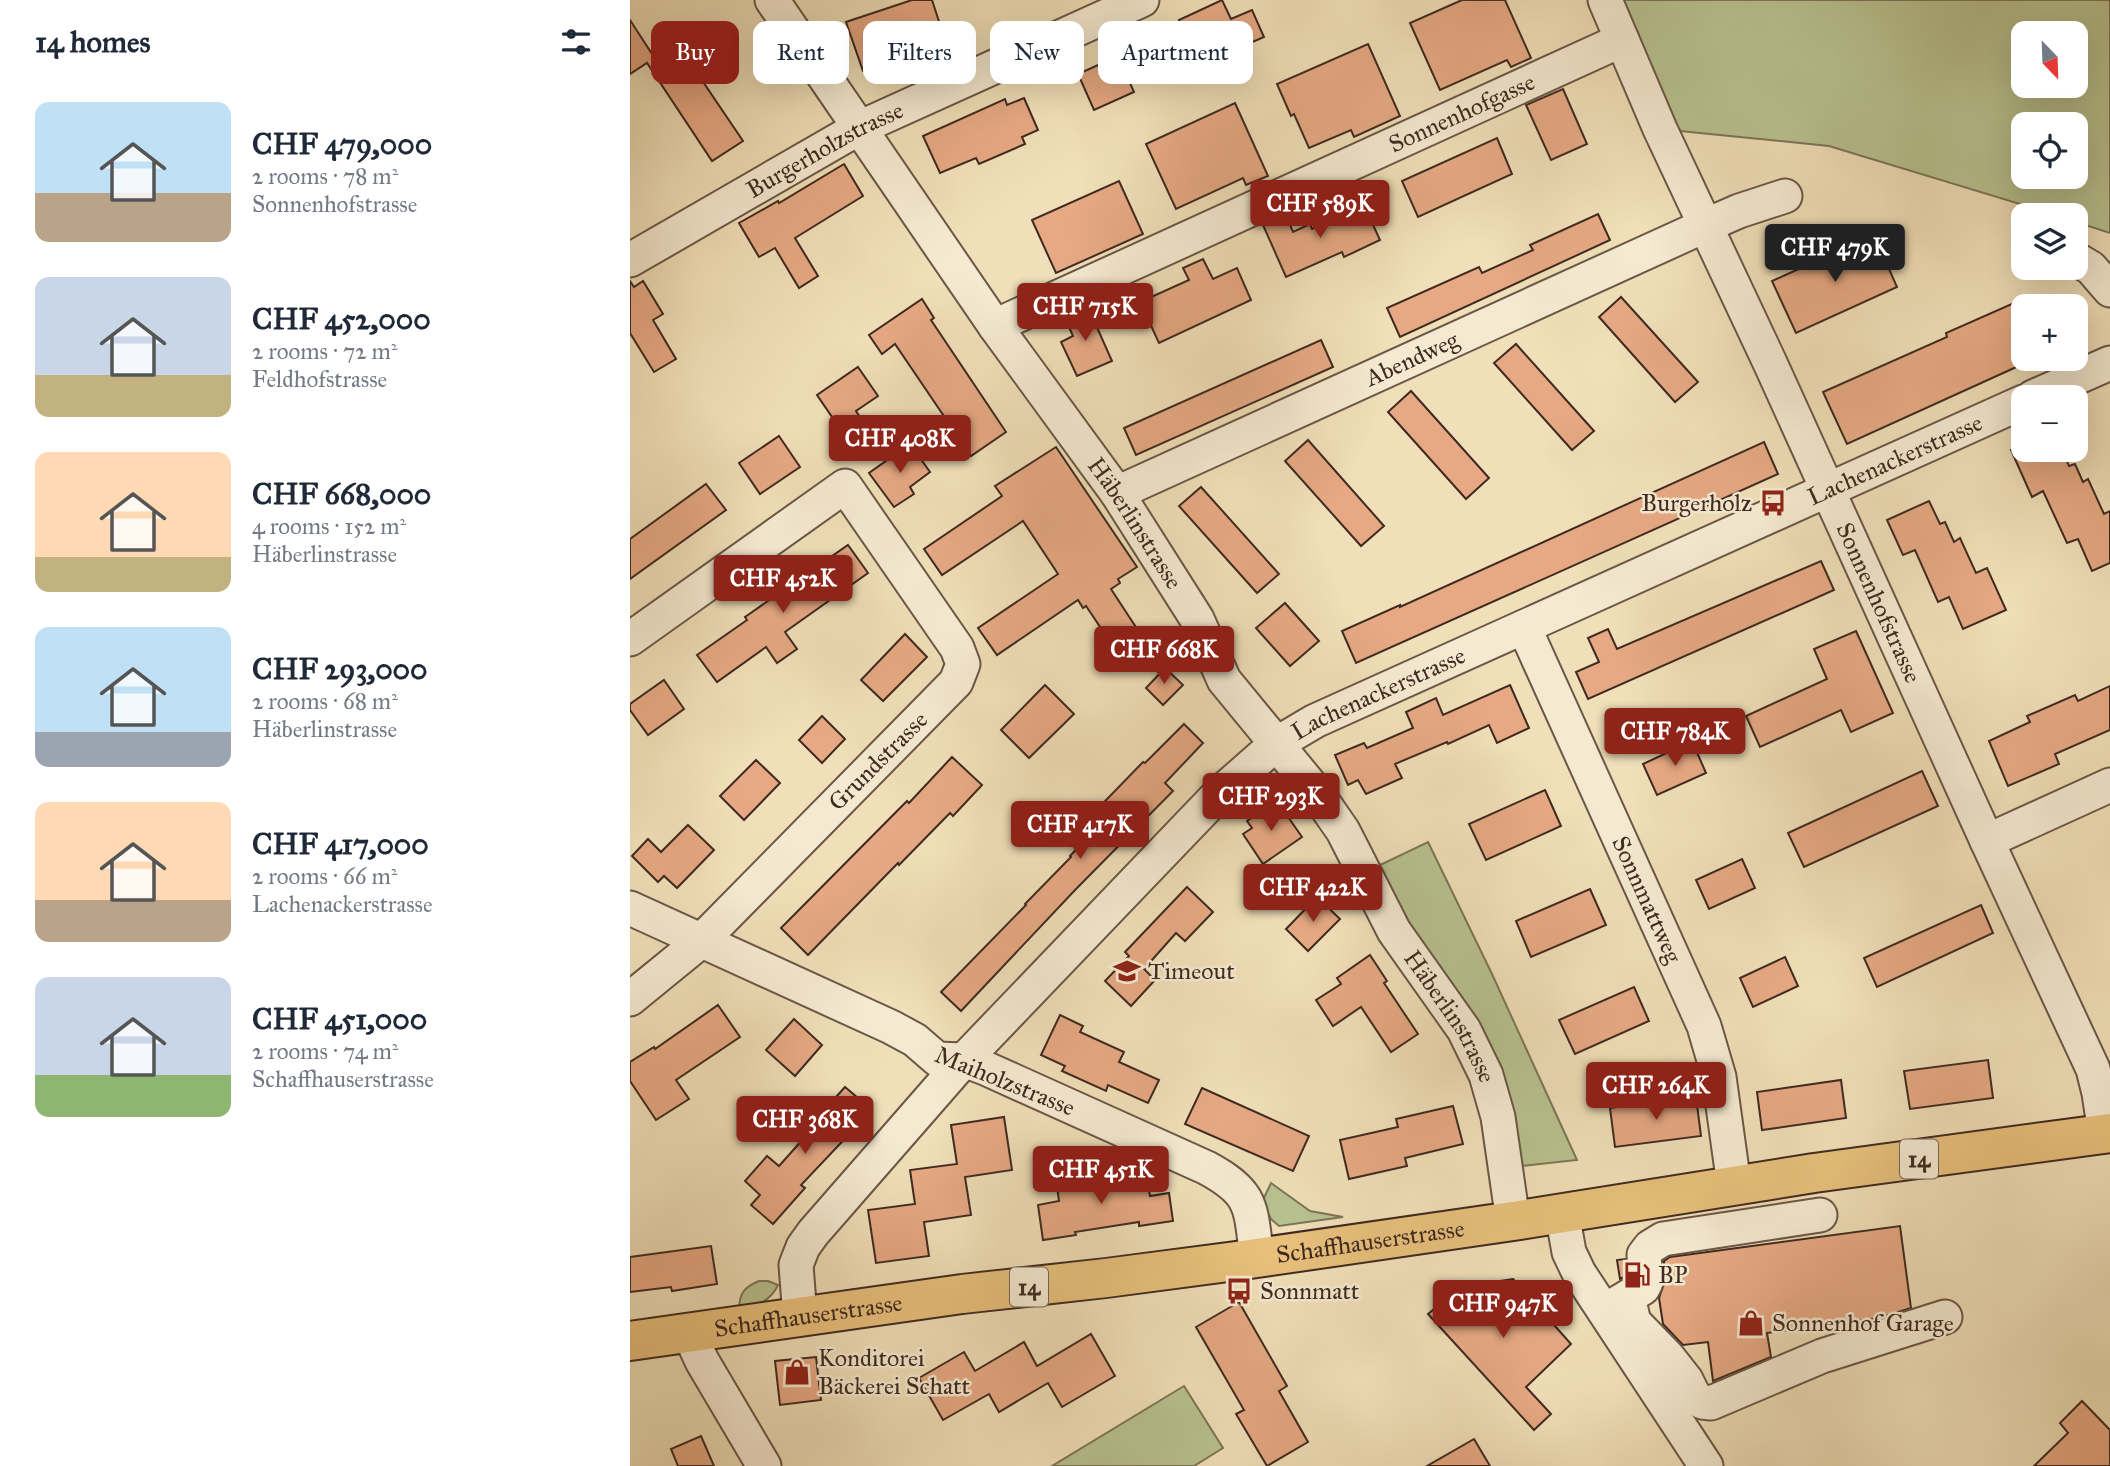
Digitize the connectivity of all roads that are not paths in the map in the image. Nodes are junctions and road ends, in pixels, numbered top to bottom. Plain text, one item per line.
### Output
1 (772, 0) edge
2 (1142, 0) edge
3 (1605, 0) edge
4 (1622, 40) junction
5 (859, 128) junction
6 (1785, 196) dead end
7 (1707, 225) junction
8 (630, 260) edge
9 (2088, 266) edge
10 (2110, 290) edge
11 (995, 326) junction
12 (2110, 363) edge
13 (2060, 385) edge
14 (2011, 407) edge
15 (1827, 489) junction
16 (1117, 493) junction
17 (1524, 626) junction
18 (630, 639) edge
19 (1276, 744) junction
20 (2110, 785) edge
21 (1987, 841) junction
22 (630, 908) edge
23 (701, 941) junction
24 (630, 999) edge
25 (964, 1060) junction
26 (2107, 1133) edge
27 (1734, 1185) junction
28 (1562, 1213) junction
29 (1820, 1215) dead end
30 (1513, 1220) junction
31 (1257, 1258) junction
32 (1616, 1304) junction
33 (800, 1317) junction
34 (1945, 1317) dead end
35 (694, 1333) junction
36 (630, 1341) edge
37 (1702, 1465) edge
38 (764, 1466) edge

1 - 5 street, Häberlinstrasse
2 - 5 street, Burgerholzstrasse
3 - 4 street, Sonnenhofstrasse
4 - 7 street, Sonnenhofstrasse
4 - 11 street, Sonnenhofgasse
5 - 8 street, Burgerholzstrasse
5 - 11 street, Häberlinstrasse
6 - 7 street, Abendweg
7 - 15 street, Sonnenhofstrasse
7 - 16 street, Abendweg
9 - 10 street
11 - 16 street, Häberlinstrasse
12 - 13 street
14 - 15 street, Lachenackerstrasse
15 - 17 street, Lachenackerstrasse
15 - 21 street, Sonnenhofstrasse
16 - 19 street, Häberlinstrasse
17 - 19 street, Lachenackerstrasse
17 - 27 street, Sonnmattweg
18 - 23 street, Grundstrasse
19 - 25 street, Lachenackerstrasse
19 - 30 street, Häberlinstrasse
20 - 21 street
21 - 26 street, Sonnenhofstrasse
22 - 23 street, Maiholzstrasse
23 - 24 street, Grundstrasse
23 - 25 street, Maiholzstrasse
25 - 31 street, Maiholzstrasse
25 - 33 street, Lachenackerstrasse
26 - 27 main road, Schaffhauserstrasse / 14
27 - 28 main road, Schaffhauserstrasse / 14
28 - 30 main road, Schaffhauserstrasse / 14
28 - 32 street
29 - 32 street
30 - 31 main road, Schaffhauserstrasse / 14
31 - 33 main road, Schaffhauserstrasse / 14
32 - 34 street
32 - 37 street
33 - 35 main road, Schaffhauserstrasse / 14
35 - 36 main road, Schaffhauserstrasse / 14
35 - 38 street

